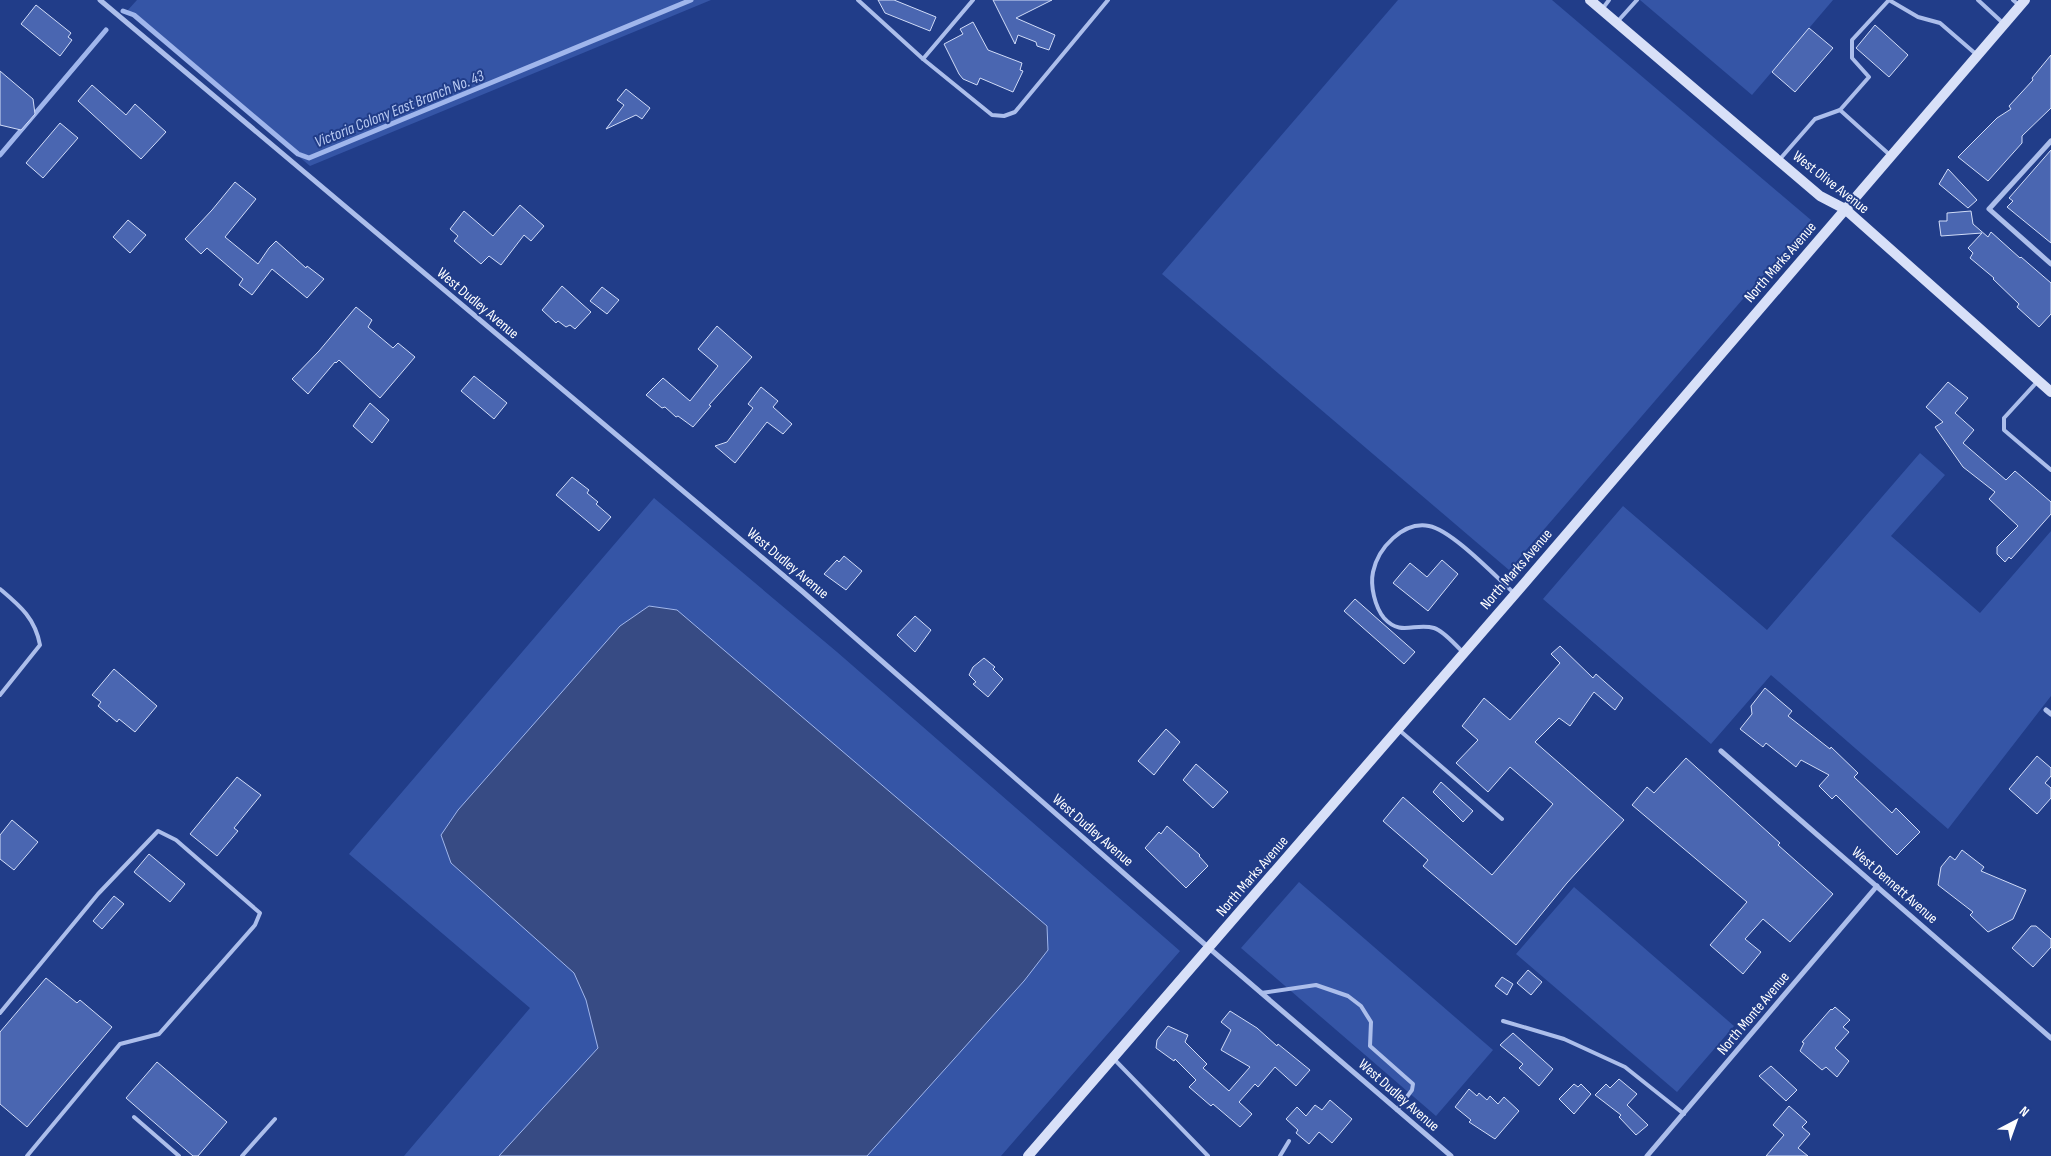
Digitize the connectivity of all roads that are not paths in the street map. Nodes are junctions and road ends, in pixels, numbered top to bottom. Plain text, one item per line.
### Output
1 (100, 0) edge
2 (858, 0) edge
3 (973, 0) edge
4 (1108, 0) edge
5 (1590, 0) edge
6 (1609, 0) edge
7 (1637, 0) edge
8 (1889, 0) edge
9 (1978, 0) edge
10 (2019, 2) edge
11 (1602, 10) junction
12 (1616, 22) junction
13 (2004, 24) junction
14 (1977, 55) junction
15 (924, 59) junction
16 (1840, 110) junction
17 (2051, 140) edge
18 (1891, 156) junction
19 (1778, 160) junction
20 (1845, 209) junction
21 (2051, 264) edge
22 (2038, 380) junction
23 (2051, 392) edge
24 (2051, 470) edge
25 (0, 589) edge
26 (1515, 594) junction
27 (1464, 653) junction
28 (0, 695) edge
29 (2046, 710) dead end
30 (2051, 714) edge
31 (1398, 730) junction
32 (1721, 751) dead end
33 (1502, 819) dead end
34 (1877, 886) junction
35 (1209, 948) junction
36 (1261, 993) junction
37 (0, 1013) edge
38 (1503, 1021) dead end
39 (2051, 1038) edge
40 (1113, 1058) junction
41 (1397, 1110) junction
42 (1684, 1114) junction
43 (134, 1117) dead end
44 (274, 1119) dead end
45 (1289, 1141) dead end
46 (27, 1156) edge
47 (179, 1156) edge
48 (242, 1156) edge
49 (1028, 1156) edge
50 (1208, 1156) edge
51 (1280, 1156) edge
52 (1451, 1156) edge
53 (1647, 1156) edge

1 - 35 street, West Dudley Avenue
2 - 15 lane
3 - 15 lane
4 - 15 lane
5 - 11 main road, West Olive Avenue
6 - 11 lane
7 - 12 lane
8 - 14 lane
8 - 16 lane
9 - 13 lane
10 - 13 main road, North Marks Avenue
11 - 12 main road, West Olive Avenue
12 - 19 main road, West Olive Avenue
13 - 14 main road, North Marks Avenue
14 - 18 main road, North Marks Avenue
16 - 18 lane
16 - 19 lane
17 - 21 street
18 - 20 main road, North Marks Avenue
19 - 20 main road, West Olive Avenue
20 - 22 main road, West Olive Avenue
20 - 26 main road, North Marks Avenue
22 - 23 main road, West Olive Avenue
22 - 24 lane
25 - 28 lane
26 - 27 main road, North Marks Avenue
26 - 27 lane
27 - 31 main road, North Marks Avenue
29 - 30 street
31 - 33 lane
31 - 35 main road, North Marks Avenue
32 - 34 street, West Dennett Avenue
34 - 39 street, West Dennett Avenue
34 - 42 street, North Monte Avenue
35 - 36 street, West Dudley Avenue
35 - 40 main road, North Marks Avenue
36 - 41 street, West Dudley Avenue
36 - 41 lane
37 - 46 lane
38 - 42 lane
40 - 49 main road, North Marks Avenue
40 - 50 lane
41 - 52 street, West Dudley Avenue
42 - 53 street, North Monte Avenue
43 - 47 lane
44 - 48 lane
45 - 51 lane

